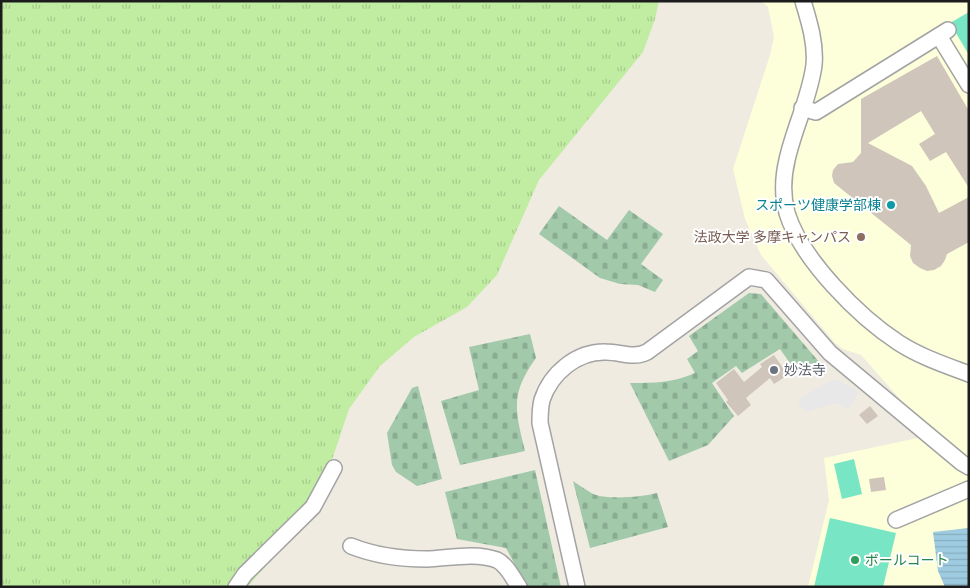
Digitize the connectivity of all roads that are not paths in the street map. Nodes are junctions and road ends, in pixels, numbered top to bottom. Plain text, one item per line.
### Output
1 (803, 1) edge
2 (969, 85) edge
3 (802, 108) junction
4 (969, 374) edge
5 (969, 466) edge
6 (334, 468) dead end
7 (969, 489) edge
8 (896, 520) dead end
9 (351, 546) dead end
10 (236, 587) edge
11 (519, 587) edge
12 (576, 587) edge

1 - 3 street
2 - 3 street
3 - 4 street
5 - 12 street
6 - 10 street
7 - 8 street
9 - 11 street

